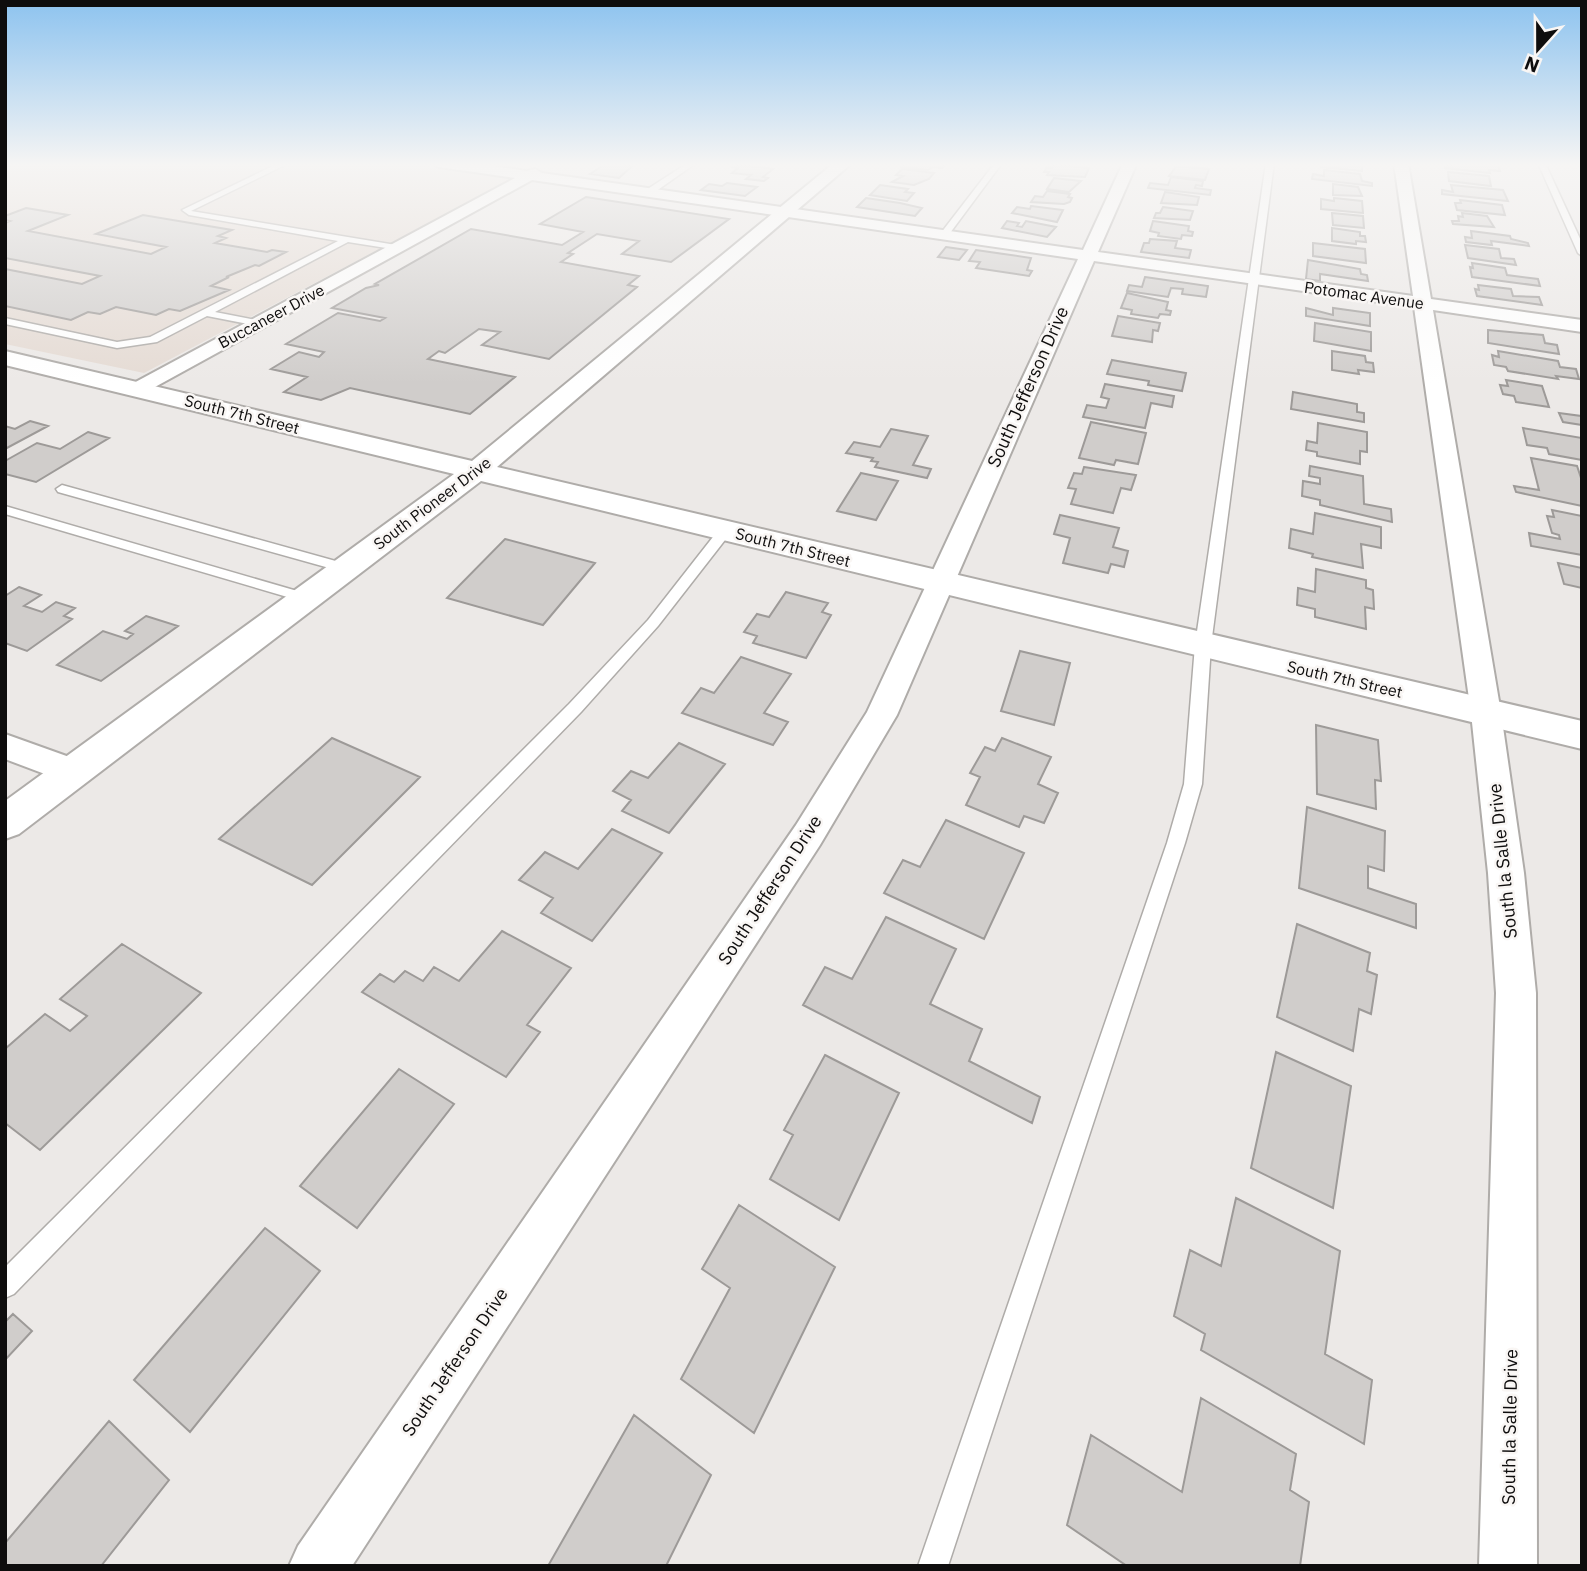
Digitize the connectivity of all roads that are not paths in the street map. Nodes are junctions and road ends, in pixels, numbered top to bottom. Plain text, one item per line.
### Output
1 (325, 236) edge
2 (418, 236) edge
3 (758, 236) edge
4 (953, 236) edge
5 (1096, 236) edge
6 (1260, 236) edge
7 (1412, 236) edge
8 (1574, 236) edge
9 (346, 240) junction
10 (396, 248) junction
11 (1582, 253) edge
12 (1087, 256) junction
13 (1254, 279) junction
14 (1422, 303) junction
15 (208, 313) junction
16 (5, 321) edge
17 (258, 323) junction
18 (1582, 326) edge
19 (5, 358) edge
20 (136, 388) junction
21 (476, 471) junction
22 (61, 489) dead end
23 (5, 510) edge
24 (725, 531) junction
25 (345, 568) junction
26 (941, 583) junction
27 (306, 598) junction
28 (1203, 645) junction
29 (1486, 713) junction
30 (1582, 735) edge
31 (5, 746) edge
32 (74, 772) junction
33 (5, 823) edge
34 (5, 1285) edge
35 (318, 1566) edge
36 (933, 1566) edge
37 (1507, 1566) edge

1 - 9 lane
2 - 10 street, Buccaneer Drive
3 - 21 main road, South Pioneer Drive
4 - 12 street, Potomac Avenue
5 - 12 street, South Jefferson Drive
6 - 13 lane
7 - 14 street, South la Salle Drive
8 - 11 lane
9 - 10 lane
9 - 15 lane
10 - 17 street, Buccaneer Drive
12 - 13 street, Potomac Avenue
12 - 26 street, South Jefferson Drive
13 - 14 street, Potomac Avenue
13 - 28 lane
14 - 18 street, Potomac Avenue
14 - 29 street, South la Salle Drive
15 - 16 lane
15 - 17 lane
17 - 20 street, Buccaneer Drive
19 - 20 main road, South 7th Street
20 - 21 main road, South 7th Street
21 - 24 main road, South 7th Street
21 - 25 main road, South Pioneer Drive
22 - 25 lane
23 - 27 lane
24 - 26 main road, South 7th Street
24 - 34 lane
25 - 27 main road, South Pioneer Drive
26 - 28 main road, South 7th Street
26 - 35 street, South Jefferson Drive
27 - 32 main road, South Pioneer Drive
28 - 29 main road, South 7th Street
28 - 36 lane
29 - 30 main road, South 7th Street
29 - 37 street, South la Salle Drive
31 - 32 street
32 - 33 main road, South Pioneer Drive

